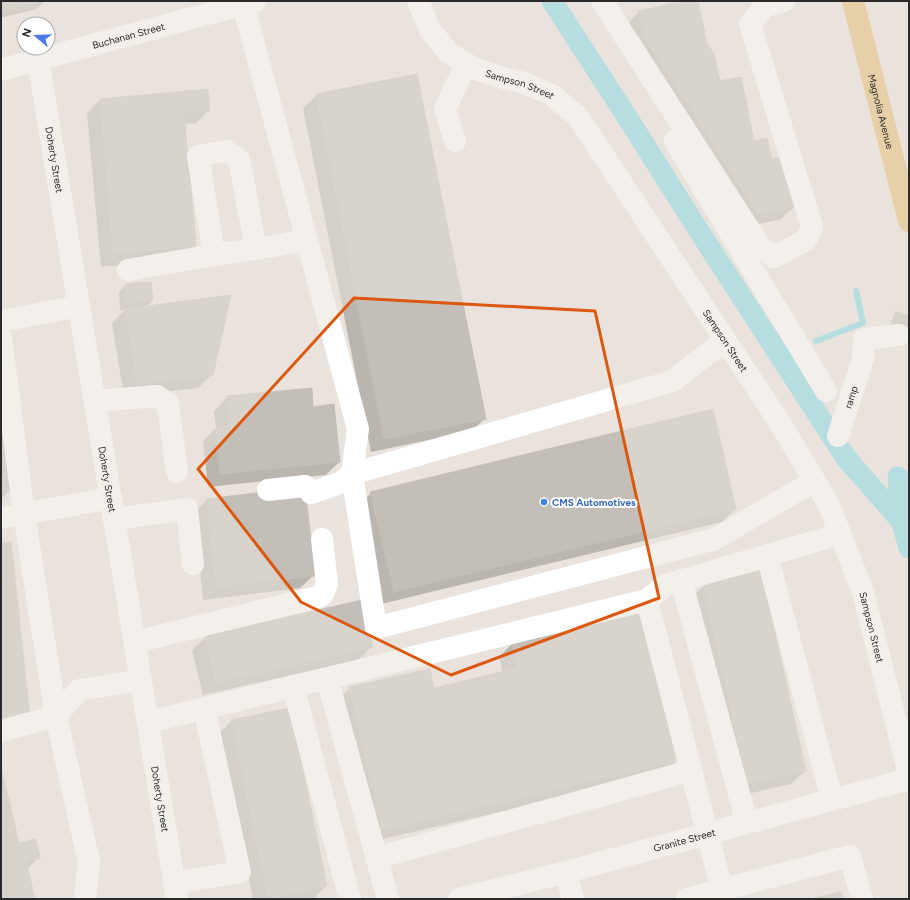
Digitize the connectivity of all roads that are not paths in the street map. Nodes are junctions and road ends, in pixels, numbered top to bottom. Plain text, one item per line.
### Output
1 (418, 1) edge
2 (586, 1) edge
3 (602, 1) edge
4 (784, 1) edge
5 (853, 1) edge
6 (238, 4) edge
7 (38, 59) junction
8 (466, 64) junction
9 (1, 70) edge
10 (455, 141) dead end
11 (908, 215) edge
12 (306, 240) junction
13 (256, 249) junction
14 (214, 254) junction
15 (128, 270) dead end
16 (80, 306) junction
17 (1, 321) edge
18 (899, 335) dead end
19 (1, 338) edge
20 (725, 340) junction
21 (826, 391) dead end
22 (95, 401) junction
23 (838, 436) dead end
24 (177, 472) dead end
25 (352, 474) junction
26 (814, 481) junction
27 (268, 490) dead end
28 (113, 509) junction
29 (24, 514) junction
30 (1, 518) edge
31 (840, 534) junction
32 (322, 538) dead end
33 (767, 555) junction
34 (193, 564) dead end
35 (681, 580) junction
36 (647, 600) junction
37 (135, 642) junction
38 (327, 678) junction
39 (141, 680) junction
40 (293, 686) junction
41 (204, 708) junction
42 (56, 716) junction
43 (148, 722) junction
44 (1, 731) edge
45 (690, 771) junction
46 (909, 774) edge
47 (909, 779) edge
48 (832, 800) junction
49 (747, 823) junction
50 (706, 834) junction
51 (376, 858) junction
52 (566, 872) junction
53 (722, 890) junction
54 (176, 891) edge
55 (512, 892) edge
56 (85, 899) edge
57 (350, 899) edge
58 (388, 899) edge
59 (458, 899) edge
60 (573, 899) edge
61 (687, 899) edge
62 (862, 899) edge

1 - 8 street, Sampson Street
2 - 21 street
3 - 4 street
5 - 11 main road, Magnolia Avenue
6 - 7 street, Buchanan Street
6 - 12 street
7 - 9 street, Buchanan Street
7 - 16 street, Doherty Street
8 - 10 street
8 - 20 street, Sampson Street
12 - 13 street
12 - 25 street
13 - 14 street
13 - 14 street
14 - 15 street
16 - 17 street
16 - 22 street, Doherty Street
18 - 23 street, ramp
19 - 29 street
20 - 25 street
20 - 26 street, Sampson Street
22 - 24 street
22 - 28 street, Doherty Street
25 - 26 street
25 - 27 street
26 - 31 street, Sampson Street
28 - 29 street
28 - 34 street
28 - 37 street, Doherty Street
29 - 30 street
29 - 42 street
31 - 33 street
31 - 46 street, Sampson Street
32 - 37 street
33 - 35 street
33 - 48 street
35 - 36 street
35 - 49 street
36 - 38 street
36 - 45 street
37 - 39 street, Doherty Street
38 - 40 street
38 - 51 street
39 - 42 street
39 - 43 street, Doherty Street
40 - 41 street
40 - 57 street
41 - 43 street
41 - 54 street
42 - 44 street
42 - 56 street
43 - 54 street, Doherty Street
45 - 50 street
45 - 51 street
47 - 48 street, Granite Street
48 - 49 street, Granite Street
49 - 50 street, Granite Street
50 - 52 street, Granite Street
50 - 53 street
51 - 58 street
52 - 55 street, Granite Street
52 - 60 street
53 - 61 street
53 - 62 street
55 - 59 street, Granite Street

